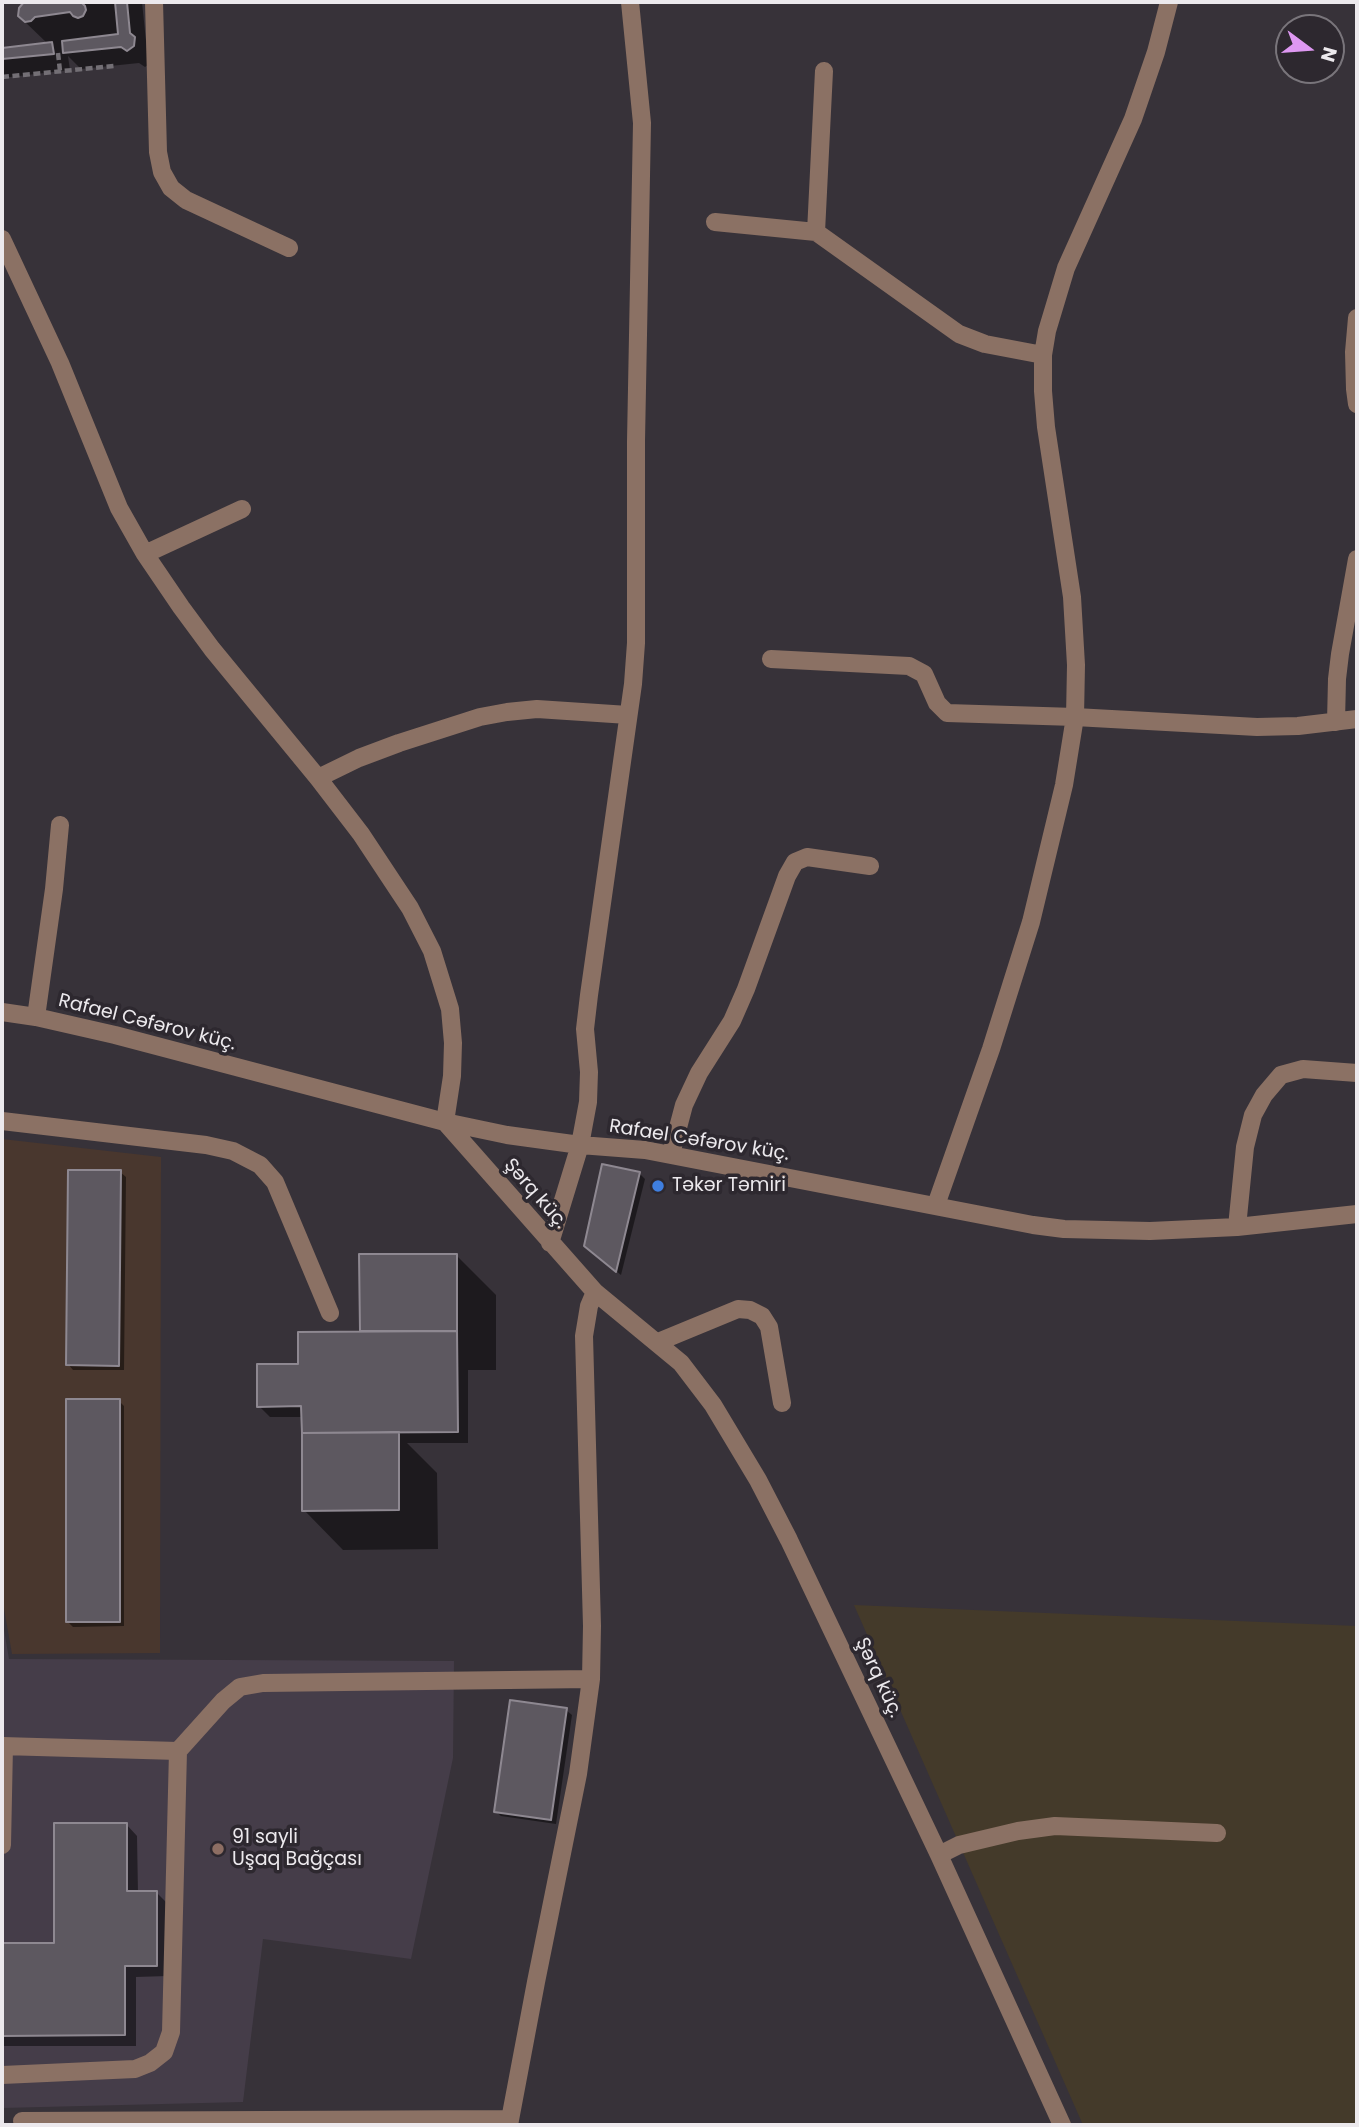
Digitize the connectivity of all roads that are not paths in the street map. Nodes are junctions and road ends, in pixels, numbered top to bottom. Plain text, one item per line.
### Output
1 (154, 2) edge
2 (630, 2) edge
3 (1169, 2) edge
4 (824, 71) dead end
5 (715, 222) dead end
6 (816, 232) junction
7 (2, 239) edge
8 (289, 248) dead end
9 (1357, 318) edge
10 (1043, 355) junction
11 (1357, 404) edge
12 (242, 509) dead end
13 (145, 554) junction
14 (1357, 559) edge
15 (772, 659) dead end
16 (628, 715) junction
17 (1075, 717) junction
18 (1357, 719) edge
19 (1336, 722) junction
20 (318, 778) junction
21 (60, 825) dead end
22 (870, 866) dead end
23 (2, 1012) edge
24 (36, 1017) junction
25 (1357, 1073) edge
26 (2, 1121) edge
27 (445, 1122) junction
28 (580, 1145) junction
29 (671, 1154) junction
30 (936, 1205) junction
31 (1357, 1214) edge
32 (1237, 1227) junction
33 (550, 1243) junction
34 (595, 1292) junction
35 (330, 1313) dead end
36 (658, 1342) junction
37 (782, 1403) dead end
38 (591, 1679) junction
39 (3, 1746) edge
40 (178, 1751) junction
41 (1217, 1833) dead end
42 (2, 1846) edge
43 (939, 1855) junction
44 (2, 2074) edge
45 (22, 2121) dead end
46 (510, 2122) edge
47 (1062, 2125) edge

1 - 8 street
2 - 16 street
3 - 10 street
4 - 6 street
5 - 6 street
6 - 10 street
7 - 13 street
9 - 11 street
10 - 17 street
12 - 13 street
13 - 20 street
14 - 19 street
15 - 17 street
16 - 20 street
16 - 28 street
17 - 19 street
17 - 30 street
18 - 19 street
20 - 27 street
21 - 24 street
22 - 29 street
23 - 24 street, Rafael Cəfərov küç.
24 - 27 street, Rafael Cəfərov küç.
25 - 32 street
26 - 35 street
27 - 28 street, Rafael Cəfərov küç.
27 - 33 street, Şərq küç.
28 - 29 street, Rafael Cəfərov küç.
28 - 33 street
29 - 30 street, Rafael Cəfərov küç.
30 - 32 street, Rafael Cəfərov küç.
31 - 32 street, Rafael Cəfərov küç.
33 - 34 street, Şərq küç.
34 - 36 street, Şərq küç.
34 - 38 street
36 - 37 street
36 - 43 street, Şərq küç.
38 - 40 street
38 - 46 street
39 - 40 street
39 - 42 street
40 - 44 street
41 - 43 street
43 - 47 street, Şərq küç.
45 - 46 street

